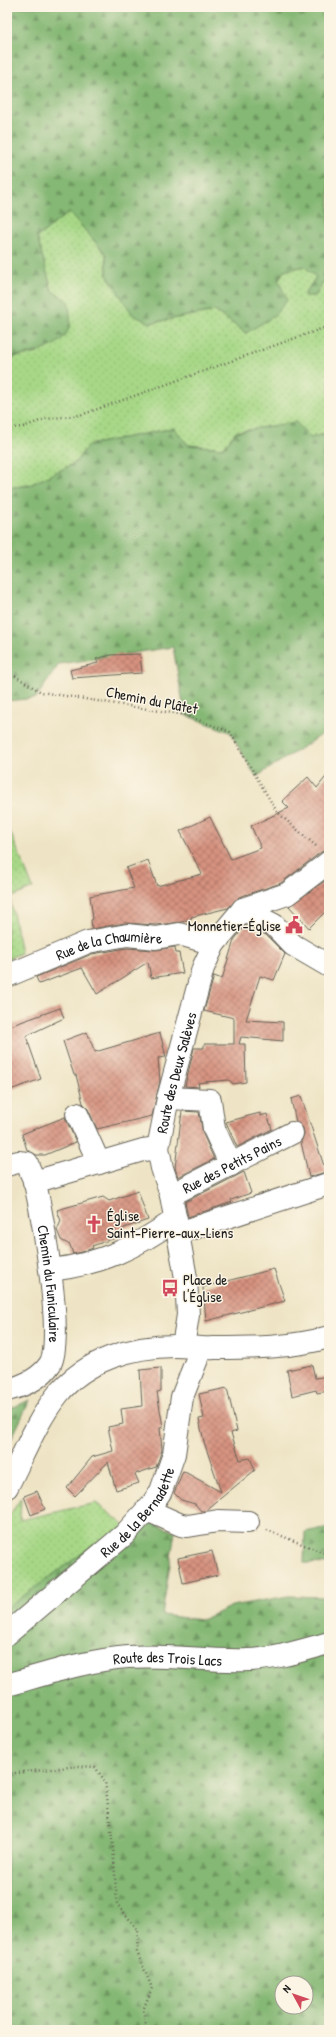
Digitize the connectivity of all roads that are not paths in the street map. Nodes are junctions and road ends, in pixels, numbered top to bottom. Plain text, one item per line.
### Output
1 (323, 854) edge
2 (243, 908) junction
3 (214, 944) junction
4 (329, 966) edge
5 (7, 976) edge
6 (168, 1098) junction
7 (77, 1114) dead end
8 (292, 1133) dead end
9 (158, 1148) junction
10 (12, 1163) edge
11 (99, 1163) junction
12 (231, 1165) junction
13 (34, 1182) junction
14 (328, 1184) edge
15 (171, 1195) junction
16 (178, 1226) junction
17 (51, 1270) junction
18 (329, 1337) edge
19 (191, 1347) junction
20 (7, 1390) edge
21 (7, 1488) edge
22 (147, 1510) junction
23 (248, 1522) road end
24 (7, 1634) edge
25 (329, 1643) edge
26 (7, 1686) edge

1 - 2 street
2 - 3 street, Route des Deux Salèves
2 - 4 street
3 - 5 street, Rue de la Chaumière
3 - 6 street, Route des Deux Salèves
6 - 9 street, Route des Deux Salèves
6 - 12 street
7 - 11 street
8 - 12 street, Rue des Petits Pains
9 - 11 street
9 - 15 street, Route des Deux Salèves
10 - 13 street, Chemin du Funiculaire
11 - 13 street
12 - 15 street, Rue des Petits Pains
13 - 17 street, Chemin du Funiculaire
14 - 16 street
15 - 16 street, Route des Deux Salèves
16 - 17 street
16 - 19 street, Route des Deux Salèves
17 - 20 street, Chemin du Funiculaire
18 - 19 street
19 - 21 street
19 - 22 street, Rue de la Bernadette
22 - 23 street
22 - 24 street, Rue de la Bernadette
25 - 26 street, Route des Trois Lacs

